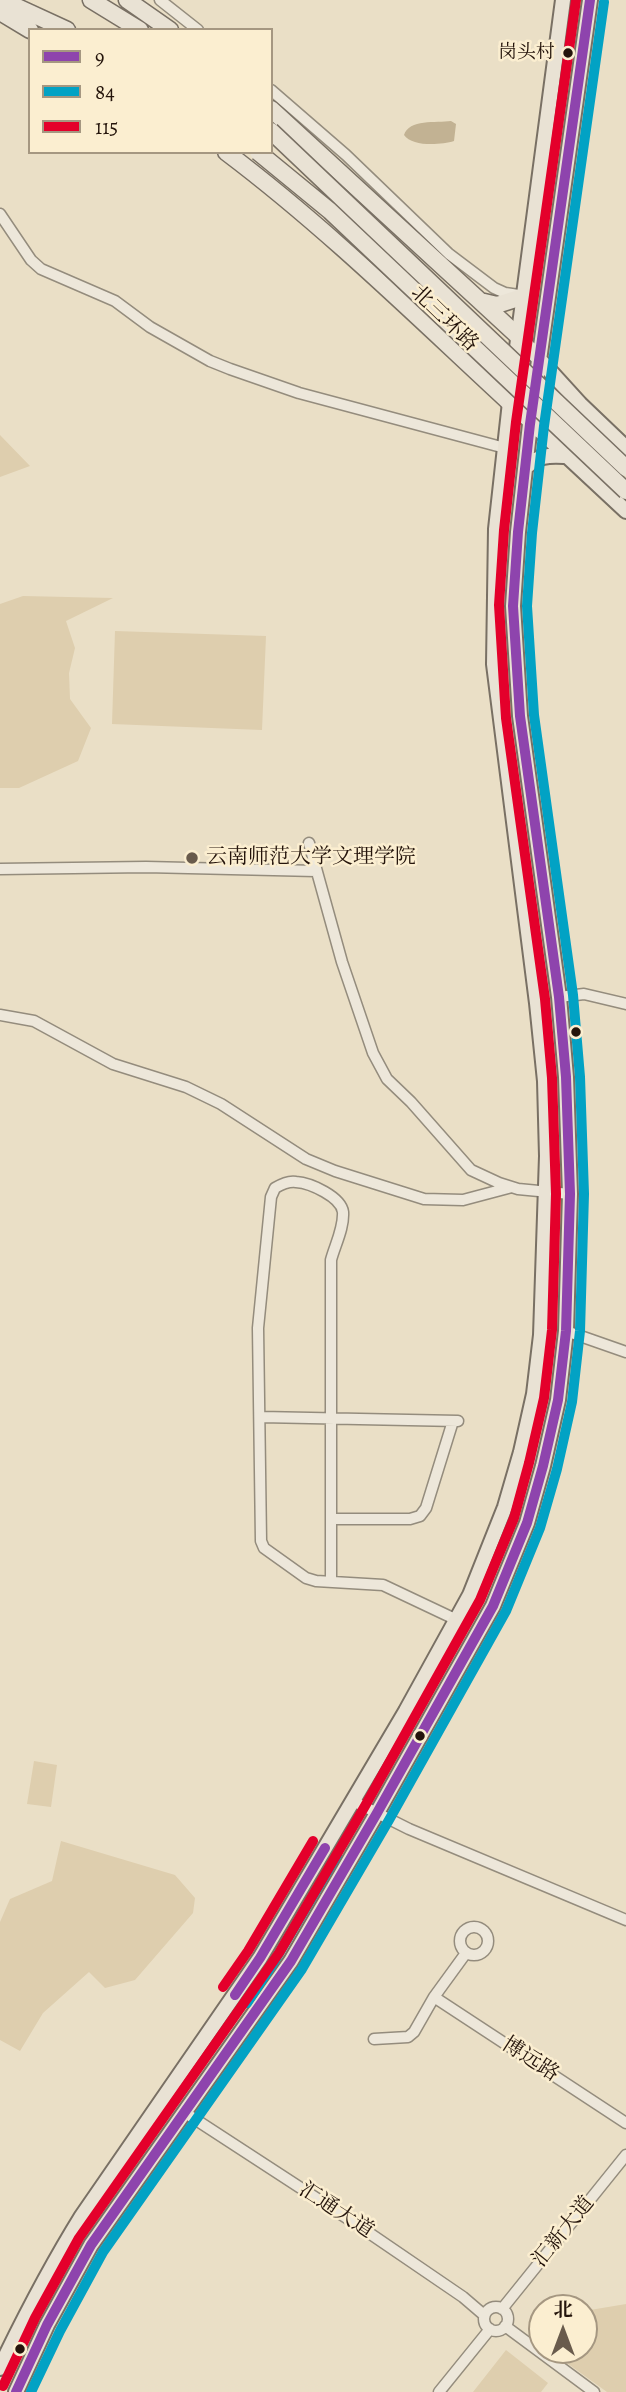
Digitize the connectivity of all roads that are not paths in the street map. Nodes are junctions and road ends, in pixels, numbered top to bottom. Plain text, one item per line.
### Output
1 (2, 0) edge
2 (91, 0) edge
3 (127, 0) edge
4 (160, 0) edge
5 (564, 0) edge
6 (590, 0) edge
7 (0, 12) edge
8 (63, 28) edge
9 (137, 28) edge
10 (167, 28) edge
11 (195, 28) edge
12 (28, 29) edge
13 (273, 92) edge
14 (273, 111) edge
15 (273, 133) edge
16 (229, 154) edge
17 (260, 154) edge
18 (0, 214) edge
19 (525, 296) junction
20 (480, 301) junction
21 (519, 337) junction
22 (538, 359) junction
23 (510, 404) junction
24 (530, 424) junction
25 (505, 448) junction
26 (626, 448) edge
27 (626, 453) edge
28 (564, 456) junction
29 (526, 467) junction
30 (626, 468) edge
31 (601, 488) junction
32 (626, 491) edge
33 (626, 512) edge
34 (309, 843) dead end
35 (0, 869) edge
36 (316, 871) junction
37 (559, 997) junction
38 (626, 1004) edge
39 (0, 1015) edge
40 (512, 1187) junction
41 (544, 1191) junction
42 (570, 1194) junction
43 (566, 1331) junction
44 (626, 1352) edge
45 (261, 1417) junction
46 (331, 1419) junction
47 (331, 1520) junction
48 (331, 1582) junction
49 (457, 1620) junction
50 (354, 1801) junction
51 (377, 1813) junction
52 (626, 1920) edge
53 (466, 1953) dead end
54 (435, 1997) junction
55 (374, 2039) dead end
56 (184, 2112) junction
57 (626, 2123) edge
58 (626, 2155) edge
59 (502, 2309) junction
60 (484, 2315) junction
61 (505, 2326) junction
62 (489, 2329) junction
63 (0, 2368) edge
64 (16, 2392) edge
65 (439, 2392) edge
66 (594, 2392) edge

1 - 8 highway
2 - 9 highway
3 - 10 highway
4 - 11 street
5 - 19 main road
6 - 22 main road
7 - 12 highway
13 - 19 street
14 - 20 highway
15 - 30 highway, 北三环路, bridge
16 - 23 highway
17 - 32 highway, 北三环路, bridge
18 - 25 street
19 - 20 highway
19 - 21 main road
20 - 21 highway
21 - 22 main road
21 - 23 main road
22 - 24 main road
22 - 26 main road
23 - 24 main road
23 - 25 main road
24 - 28 main road
24 - 29 main road
25 - 41 main road
27 - 31 main road
28 - 29 main road
28 - 31 main road
29 - 37 main road
31 - 33 main road
34 - 36 street
35 - 36 street
36 - 40 street
37 - 38 street
37 - 42 main road
39 - 40 street
40 - 41 street
41 - 42 street
41 - 49 main road
42 - 43 main road
43 - 44 street
43 - 51 main road
45 - 46 street
45 - 46 street
45 - 48 street
46 - 47 street
46 - 47 street
47 - 48 street
48 - 49 street
49 - 50 main road
50 - 51 street
50 - 63 main road
51 - 52 street
51 - 56 main road
53 - 54 street
54 - 55 street
54 - 57 street, 博远路
56 - 60 street, 汇通大道
56 - 64 main road
58 - 59 street, 汇新大道
59 - 60 street
59 - 61 street
60 - 62 street
61 - 62 street
61 - 66 street
62 - 65 street

